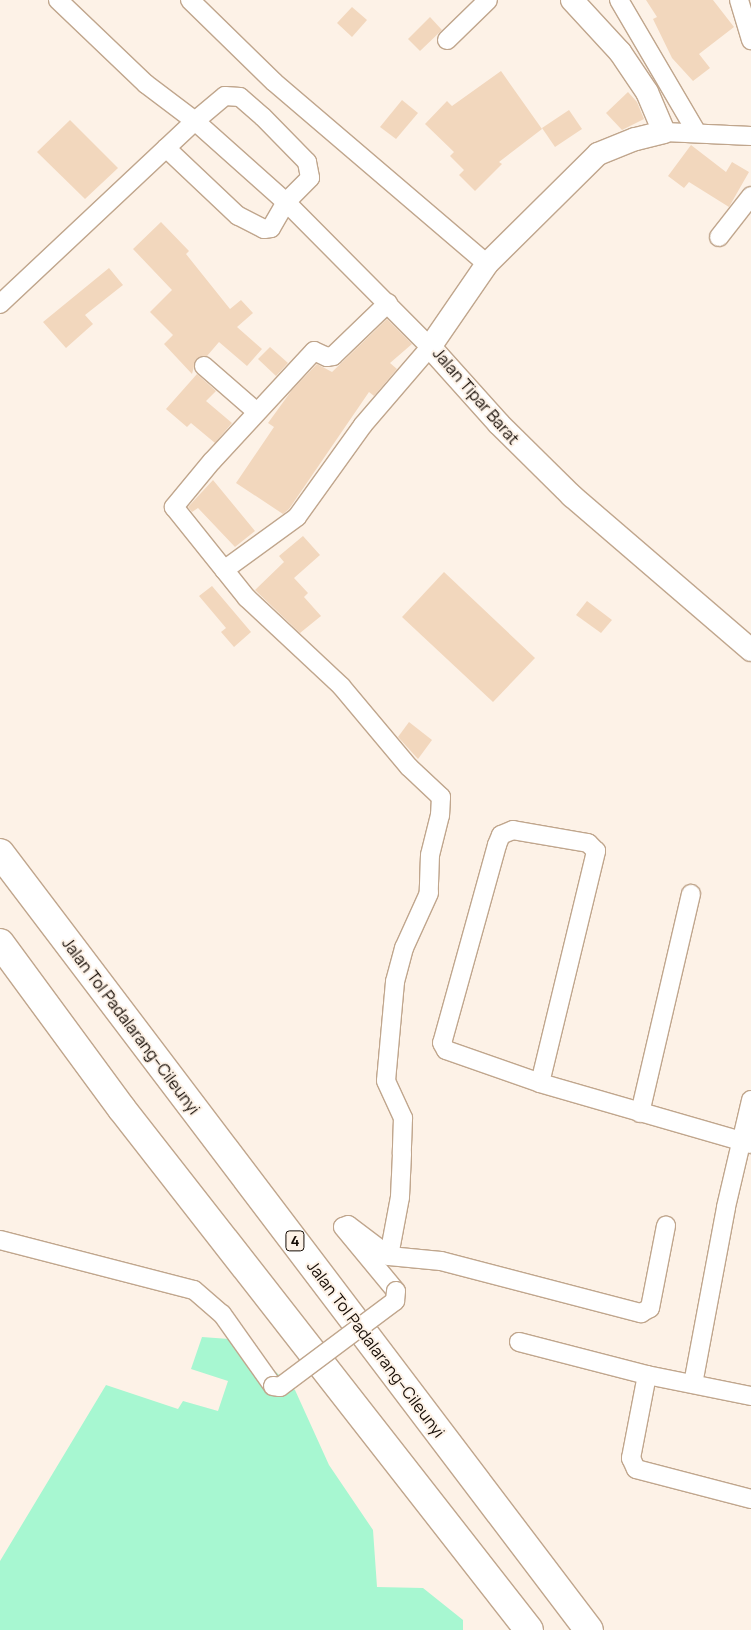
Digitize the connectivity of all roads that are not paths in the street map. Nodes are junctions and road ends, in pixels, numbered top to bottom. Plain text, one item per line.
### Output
1 (58, 0) edge
2 (190, 0) edge
3 (488, 0) edge
4 (572, 0) edge
5 (619, 0) edge
6 (739, 0) edge
7 (447, 40) dead end
8 (751, 40) edge
9 (195, 121) junction
10 (664, 132) junction
11 (697, 133) junction
12 (751, 136) edge
13 (166, 148) junction
14 (751, 196) edge
15 (286, 202) junction
16 (719, 238) dead end
17 (487, 264) junction
18 (388, 303) junction
19 (0, 304) edge
20 (430, 347) junction
21 (204, 366) dead end
22 (257, 412) junction
23 (224, 570) junction
24 (751, 650) edge
25 (0, 853) edge
26 (691, 894) dead end
27 (0, 943) edge
28 (540, 1083) junction
29 (751, 1100) edge
30 (640, 1113) junction
31 (747, 1143) edge
32 (666, 1226) dead end
33 (0, 1240) edge
34 (389, 1256) junction
35 (519, 1342) dead end
36 (647, 1375) junction
37 (693, 1384) junction
38 (751, 1396) edge
39 (751, 1499) edge
40 (529, 1630) edge
41 (589, 1630) edge

1 - 9 street
2 - 17 street
3 - 7 street
4 - 10 street
5 - 11 street
6 - 8 street
9 - 13 street
9 - 15 street
9 - 15 street
10 - 11 street
10 - 17 street, Jalan Tipar Barat
11 - 12 street
13 - 15 street
13 - 19 street
14 - 16 street
15 - 18 street
17 - 20 street, Jalan Tipar Barat
18 - 20 street
18 - 22 street
20 - 23 street
20 - 24 street, Jalan Tipar Barat
21 - 22 street
22 - 23 street
23 - 34 street
25 - 41 highway, Jalan Tol Padalarang–Cileunyi / 4
26 - 30 street
27 - 40 highway
28 - 28 street
28 - 30 street
29 - 31 street
30 - 31 street
31 - 37 street
32 - 34 street
33 - 34 street, bridge
35 - 36 street
36 - 37 street
36 - 39 street
37 - 38 street

